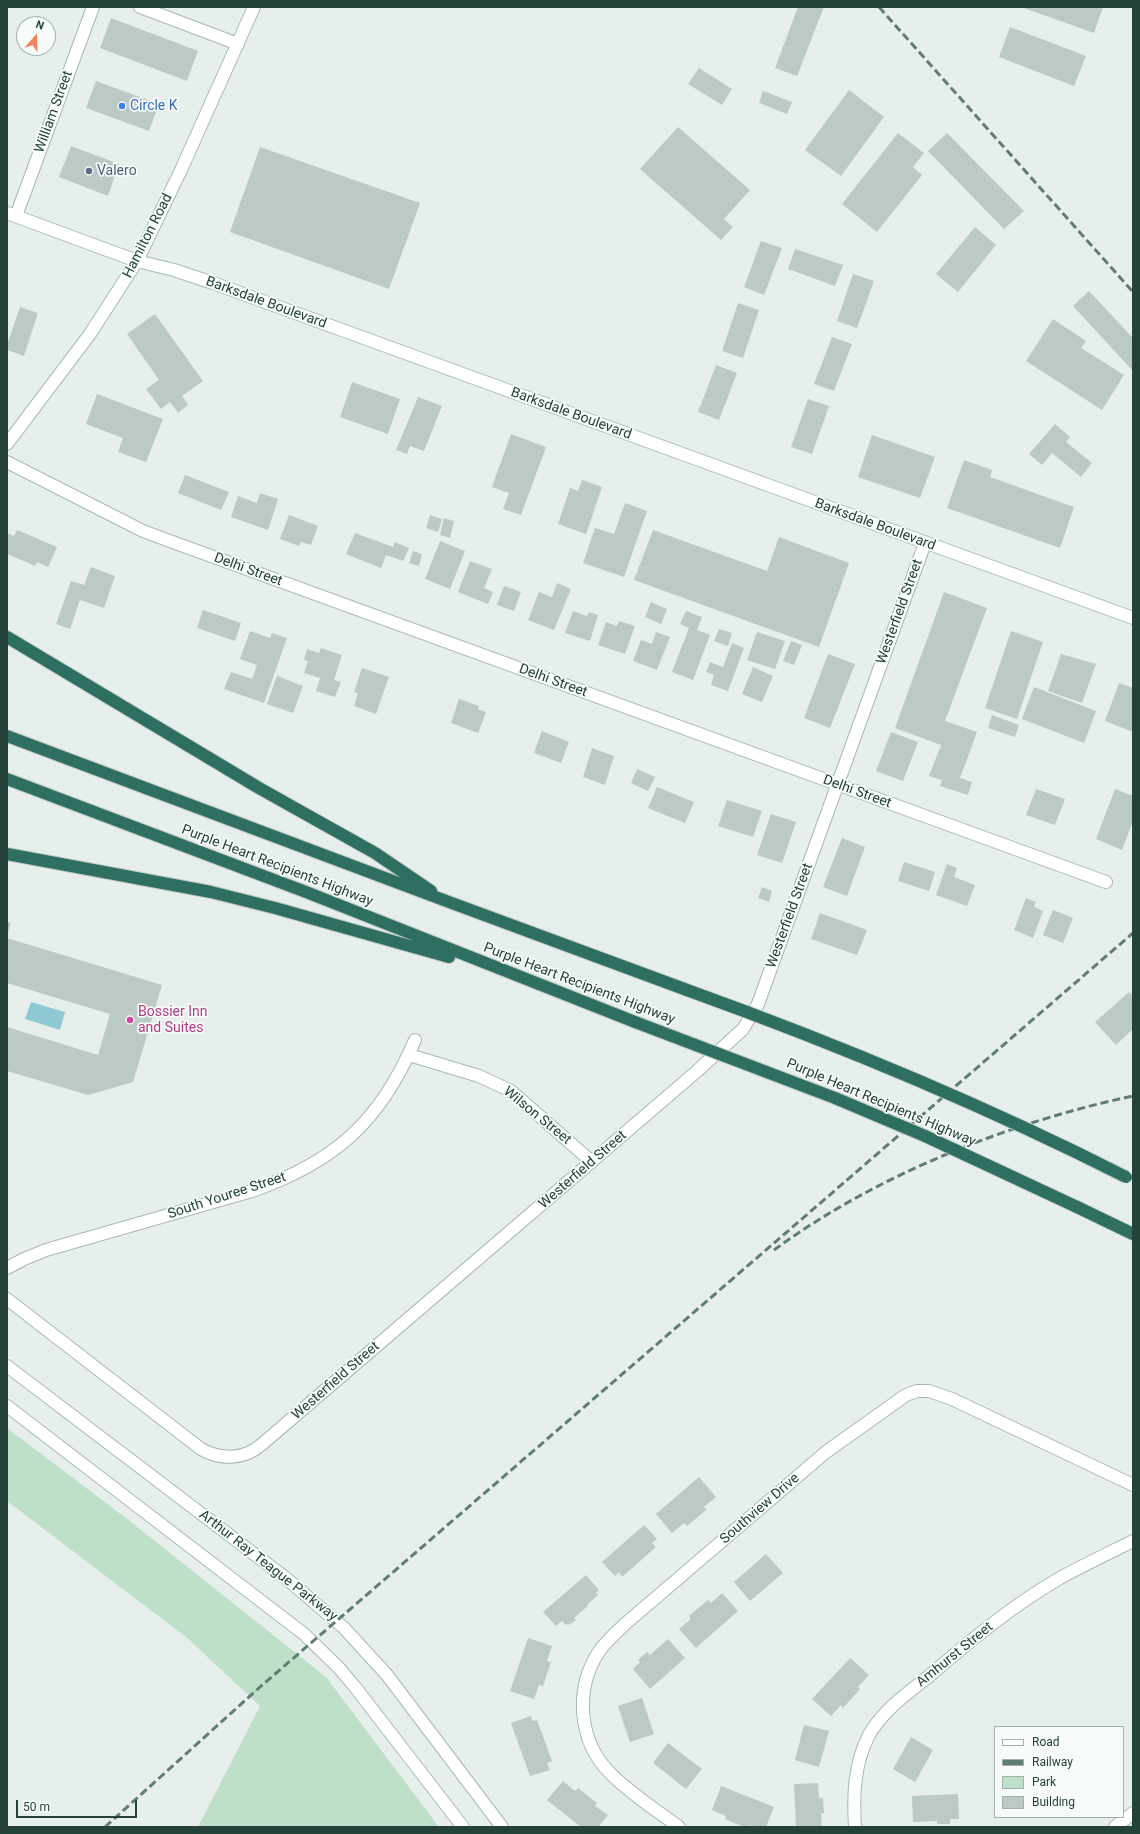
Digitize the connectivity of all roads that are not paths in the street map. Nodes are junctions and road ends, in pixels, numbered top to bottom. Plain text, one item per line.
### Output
1 (93, 7) edge
2 (140, 7) edge
3 (254, 7) edge
4 (238, 44) junction
5 (11, 215) edge
6 (137, 261) junction
7 (7, 444) edge
8 (7, 462) edge
9 (925, 543) junction
10 (1133, 618) edge
11 (7, 637) edge
12 (7, 736) edge
13 (7, 779) edge
14 (838, 785) junction
15 (7, 854) edge
16 (1106, 882) dead end
17 (449, 902) junction
18 (506, 972) junction
19 (415, 1040) dead end
20 (409, 1055) junction
21 (592, 1162) junction
22 (1131, 1180) edge
23 (1102, 1220) junction
24 (1133, 1234) edge
25 (1133, 1240) edge
26 (7, 1268) edge
27 (7, 1298) edge
28 (7, 1366) edge
29 (7, 1406) edge
30 (1133, 1485) edge
31 (1133, 1541) edge
32 (1133, 1813) edge
33 (463, 1827) edge
34 (502, 1827) edge
35 (679, 1827) edge
36 (855, 1827) edge
37 (1115, 1827) edge

1 - 5 street, William Street
2 - 4 street
3 - 4 street, Hamilton Road
4 - 6 street, Hamilton Road
5 - 6 street, Barksdale Boulevard
6 - 7 street, Hamilton Road
6 - 9 street, Barksdale Boulevard
8 - 14 street, Delhi Street
9 - 10 street, Barksdale Boulevard
9 - 14 street, Westerfield Street
11 - 17 highway
12 - 17 highway, Purple Heart Recipients Highway
13 - 18 highway, Purple Heart Recipients Highway
14 - 16 street, Delhi Street
14 - 21 street, Westerfield Street
15 - 18 highway
17 - 22 highway, Purple Heart Recipients Highway, bridge
18 - 23 highway, Purple Heart Recipients Highway, bridge
19 - 20 street, South Youree Street
20 - 21 street, Wilson Street
20 - 26 street, South Youree Street
21 - 27 street, Westerfield Street
23 - 24 highway, Purple Heart Recipients Highway
23 - 25 highway
28 - 34 street, Arthur Ray Teague Parkway
29 - 33 street
30 - 35 street, Southview Drive
31 - 36 street, Amhurst Street
32 - 37 street

